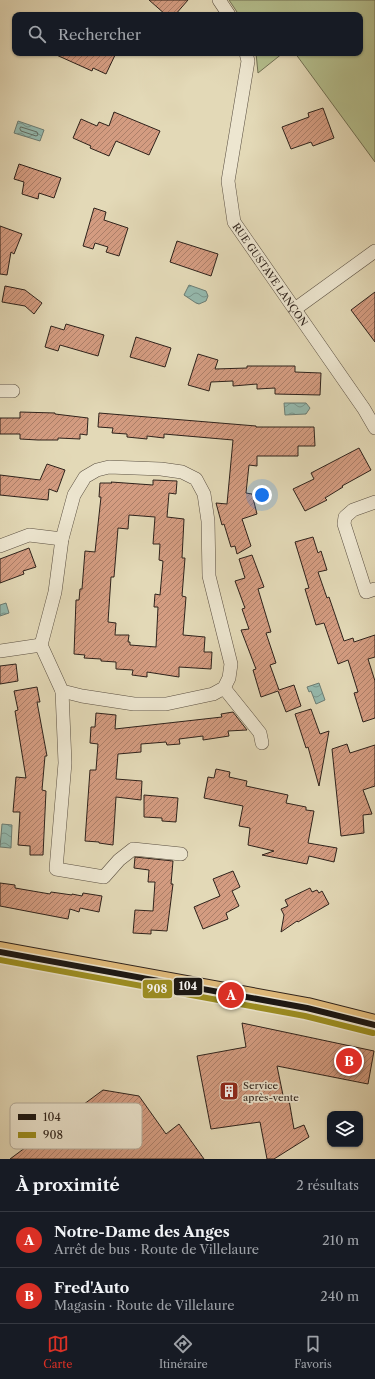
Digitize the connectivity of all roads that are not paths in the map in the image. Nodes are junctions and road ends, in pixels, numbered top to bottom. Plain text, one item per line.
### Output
1 (219, 0) edge
2 (227, 12) edge
3 (247, 56) edge
4 (375, 251) edge
5 (295, 309) junction
6 (0, 391) edge
7 (13, 391) dead end
8 (375, 428) edge
9 (375, 502) edge
10 (62, 539) junction
11 (0, 546) edge
12 (375, 589) edge
13 (40, 645) junction
14 (0, 650) edge
15 (224, 688) junction
16 (62, 691) junction
17 (262, 743) dead end
18 (181, 854) dead end
19 (0, 952) edge
20 (307, 1008) junction
21 (375, 1015) edge
22 (375, 1025) edge

1 - 2 street
3 - 5 street, RUE GUSTAVE LANÇON
4 - 5 street
5 - 8 street, RUE GUSTAVE LANÇON
6 - 7 street
9 - 12 street
10 - 11 street
10 - 13 street
10 - 15 street
13 - 14 street
13 - 16 street
15 - 16 street
15 - 17 street
16 - 18 street
19 - 20 main road
20 - 21 main road
20 - 22 main road

